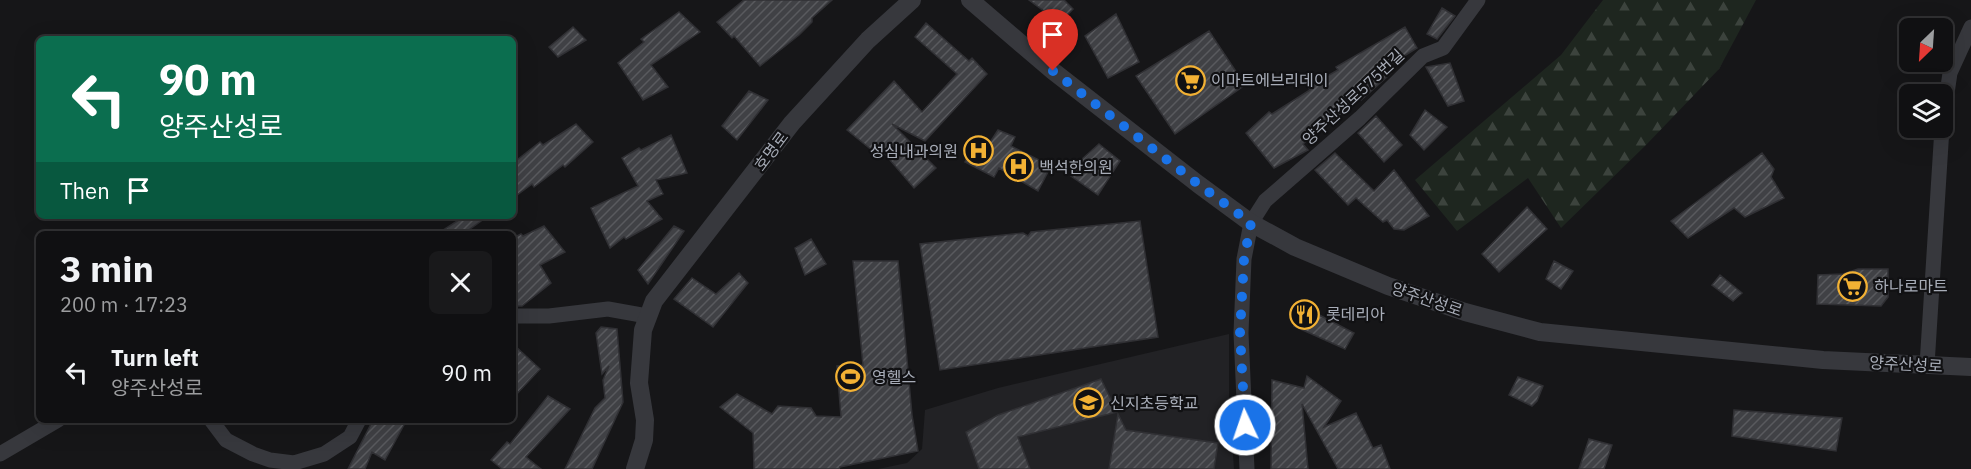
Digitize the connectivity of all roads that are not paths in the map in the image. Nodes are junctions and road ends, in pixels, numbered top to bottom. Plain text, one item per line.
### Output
1 (912, 0) edge
2 (970, 0) edge
3 (1478, 0) edge
4 (1971, 27) edge
5 (1948, 84) edge
6 (1941, 138) edge
7 (1251, 223) junction
8 (516, 316) edge
9 (647, 316) junction
10 (1927, 365) junction
11 (1971, 367) edge
12 (53, 423) edge
13 (213, 423) edge
14 (357, 423) edge
15 (0, 454) edge
16 (635, 469) edge
17 (1247, 469) edge

1 - 9 street, 호명로
2 - 7 street, 양주산성로
3 - 7 street, 양주산성로575번길
4 - 5 street
6 - 10 street
7 - 10 street, 양주산성로
7 - 17 street
8 - 9 street
9 - 16 street, 호명로
10 - 11 street, 양주산성로
12 - 15 street
13 - 14 street

